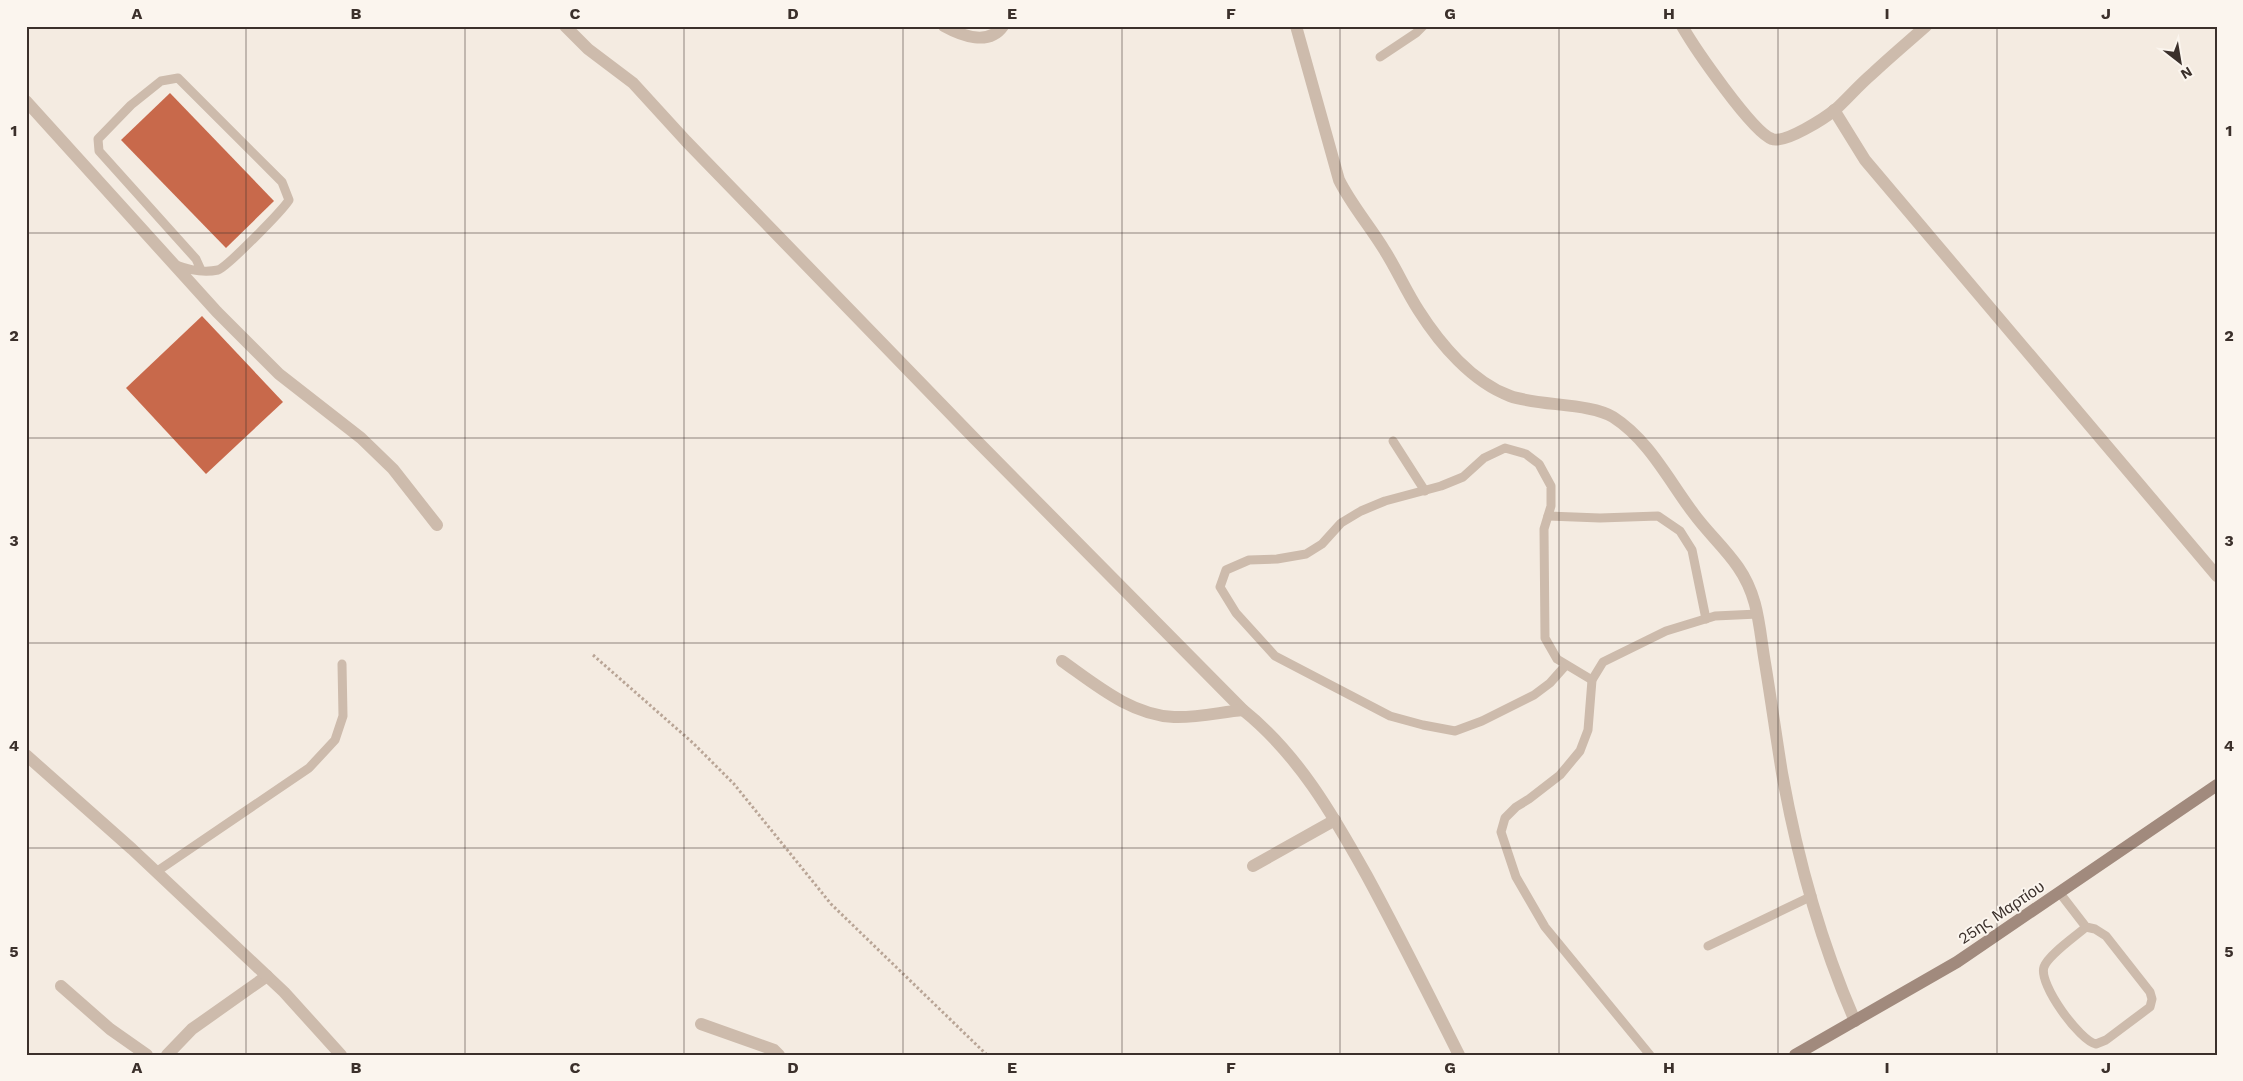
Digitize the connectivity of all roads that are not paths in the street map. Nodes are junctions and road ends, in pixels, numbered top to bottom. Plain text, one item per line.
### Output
1 (565, 26) edge
2 (944, 26) edge
3 (1003, 26) edge
4 (1296, 26) edge
5 (1423, 26) edge
6 (1682, 26) edge
7 (1926, 26) edge
8 (1380, 58) dead end
9 (26, 101) edge
10 (1834, 110) junction
11 (172, 263) junction
12 (201, 270) junction
13 (1393, 441) dead end
14 (1425, 491) junction
15 (1548, 516) junction
16 (437, 526) dead end
17 (2217, 576) edge
18 (1758, 614) junction
19 (1706, 619) junction
20 (1062, 661) dead end
21 (342, 664) dead end
22 (1566, 665) junction
23 (1592, 680) junction
24 (1243, 710) junction
25 (26, 755) edge
26 (2217, 785) edge
27 (1335, 820) junction
28 (1253, 866) dead end
29 (156, 872) junction
30 (2059, 892) junction
31 (1812, 896) junction
32 (2086, 927) junction
33 (1708, 946) dead end
34 (267, 976) junction
35 (60, 986) dead end
36 (1855, 1021) junction
37 (701, 1024) dead end
38 (147, 1055) edge
39 (167, 1055) edge
40 (342, 1055) edge
41 (779, 1055) edge
42 (1459, 1055) edge
43 (1650, 1055) edge
44 (1795, 1055) edge

1 - 24 street
2 - 3 street
4 - 18 street
5 - 8 lane
6 - 10 street
7 - 10 street
9 - 11 street
10 - 17 street
11 - 12 lane
11 - 16 street
12 - 12 lane
13 - 14 lane
14 - 15 lane
14 - 22 lane
15 - 19 lane
15 - 22 lane
18 - 19 lane
18 - 31 street
19 - 23 lane
20 - 24 street
21 - 29 lane
22 - 23 lane
23 - 43 lane
24 - 27 street
25 - 29 street
26 - 30 main road, 25ης Μαρτίου
27 - 28 street
27 - 42 street
29 - 34 street
30 - 32 lane
30 - 36 main road, 25ης Μαρτίου
31 - 33 lane
31 - 36 street
32 - 32 lane
34 - 39 street
34 - 40 street
35 - 38 street
36 - 44 main road, 25ης Μαρτίου
37 - 41 street

